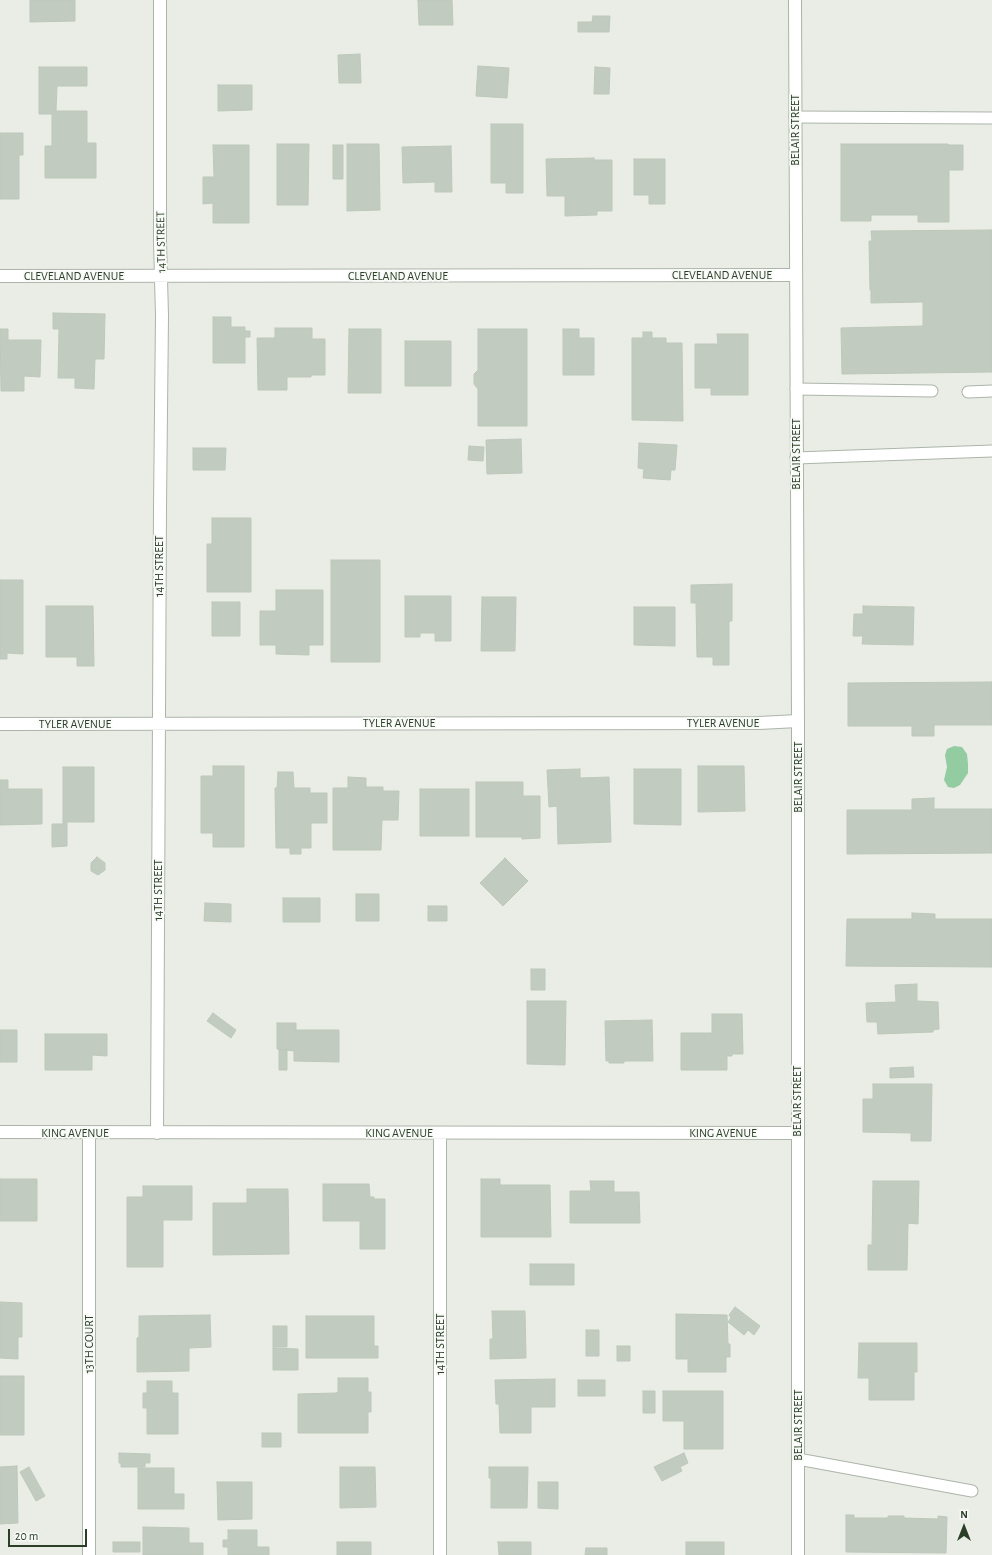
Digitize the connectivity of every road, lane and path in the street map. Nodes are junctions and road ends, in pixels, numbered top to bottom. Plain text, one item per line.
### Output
1 (160, 0) edge
2 (795, 0) edge
3 (795, 117) junction
4 (992, 118) edge
5 (795, 275) junction
6 (0, 276) edge
7 (161, 276) junction
8 (796, 389) junction
9 (932, 391) dead end
10 (992, 391) edge
11 (968, 392) dead end
12 (992, 451) edge
13 (796, 458) junction
14 (798, 721) junction
15 (0, 724) edge
16 (159, 724) junction
17 (0, 1132) edge
18 (89, 1133) junction
19 (156, 1133) junction
20 (440, 1133) junction
21 (797, 1133) junction
22 (798, 1459) junction
23 (972, 1491) dead end
24 (89, 1555) edge
25 (440, 1555) edge
26 (798, 1555) edge

1 - 7 street, 14TH STREET
2 - 3 street, BELAIR STREET
3 - 4 lane
3 - 5 street, BELAIR STREET
5 - 7 street, CLEVELAND AVENUE
5 - 8 street, BELAIR STREET
6 - 7 street, CLEVELAND AVENUE
7 - 16 street, 14TH STREET
8 - 9 lane
8 - 13 street, BELAIR STREET
10 - 11 lane
12 - 13 lane
13 - 14 street, BELAIR STREET
14 - 16 street, TYLER AVENUE
14 - 21 street, BELAIR STREET
15 - 16 street, TYLER AVENUE
16 - 19 street, 14TH STREET
17 - 18 street, KING AVENUE
18 - 19 street, KING AVENUE
18 - 24 street, 13TH COURT
19 - 20 street, KING AVENUE
20 - 21 street, KING AVENUE
20 - 25 street, 14TH STREET
21 - 22 street, BELAIR STREET
22 - 23 lane
22 - 26 street, BELAIR STREET

